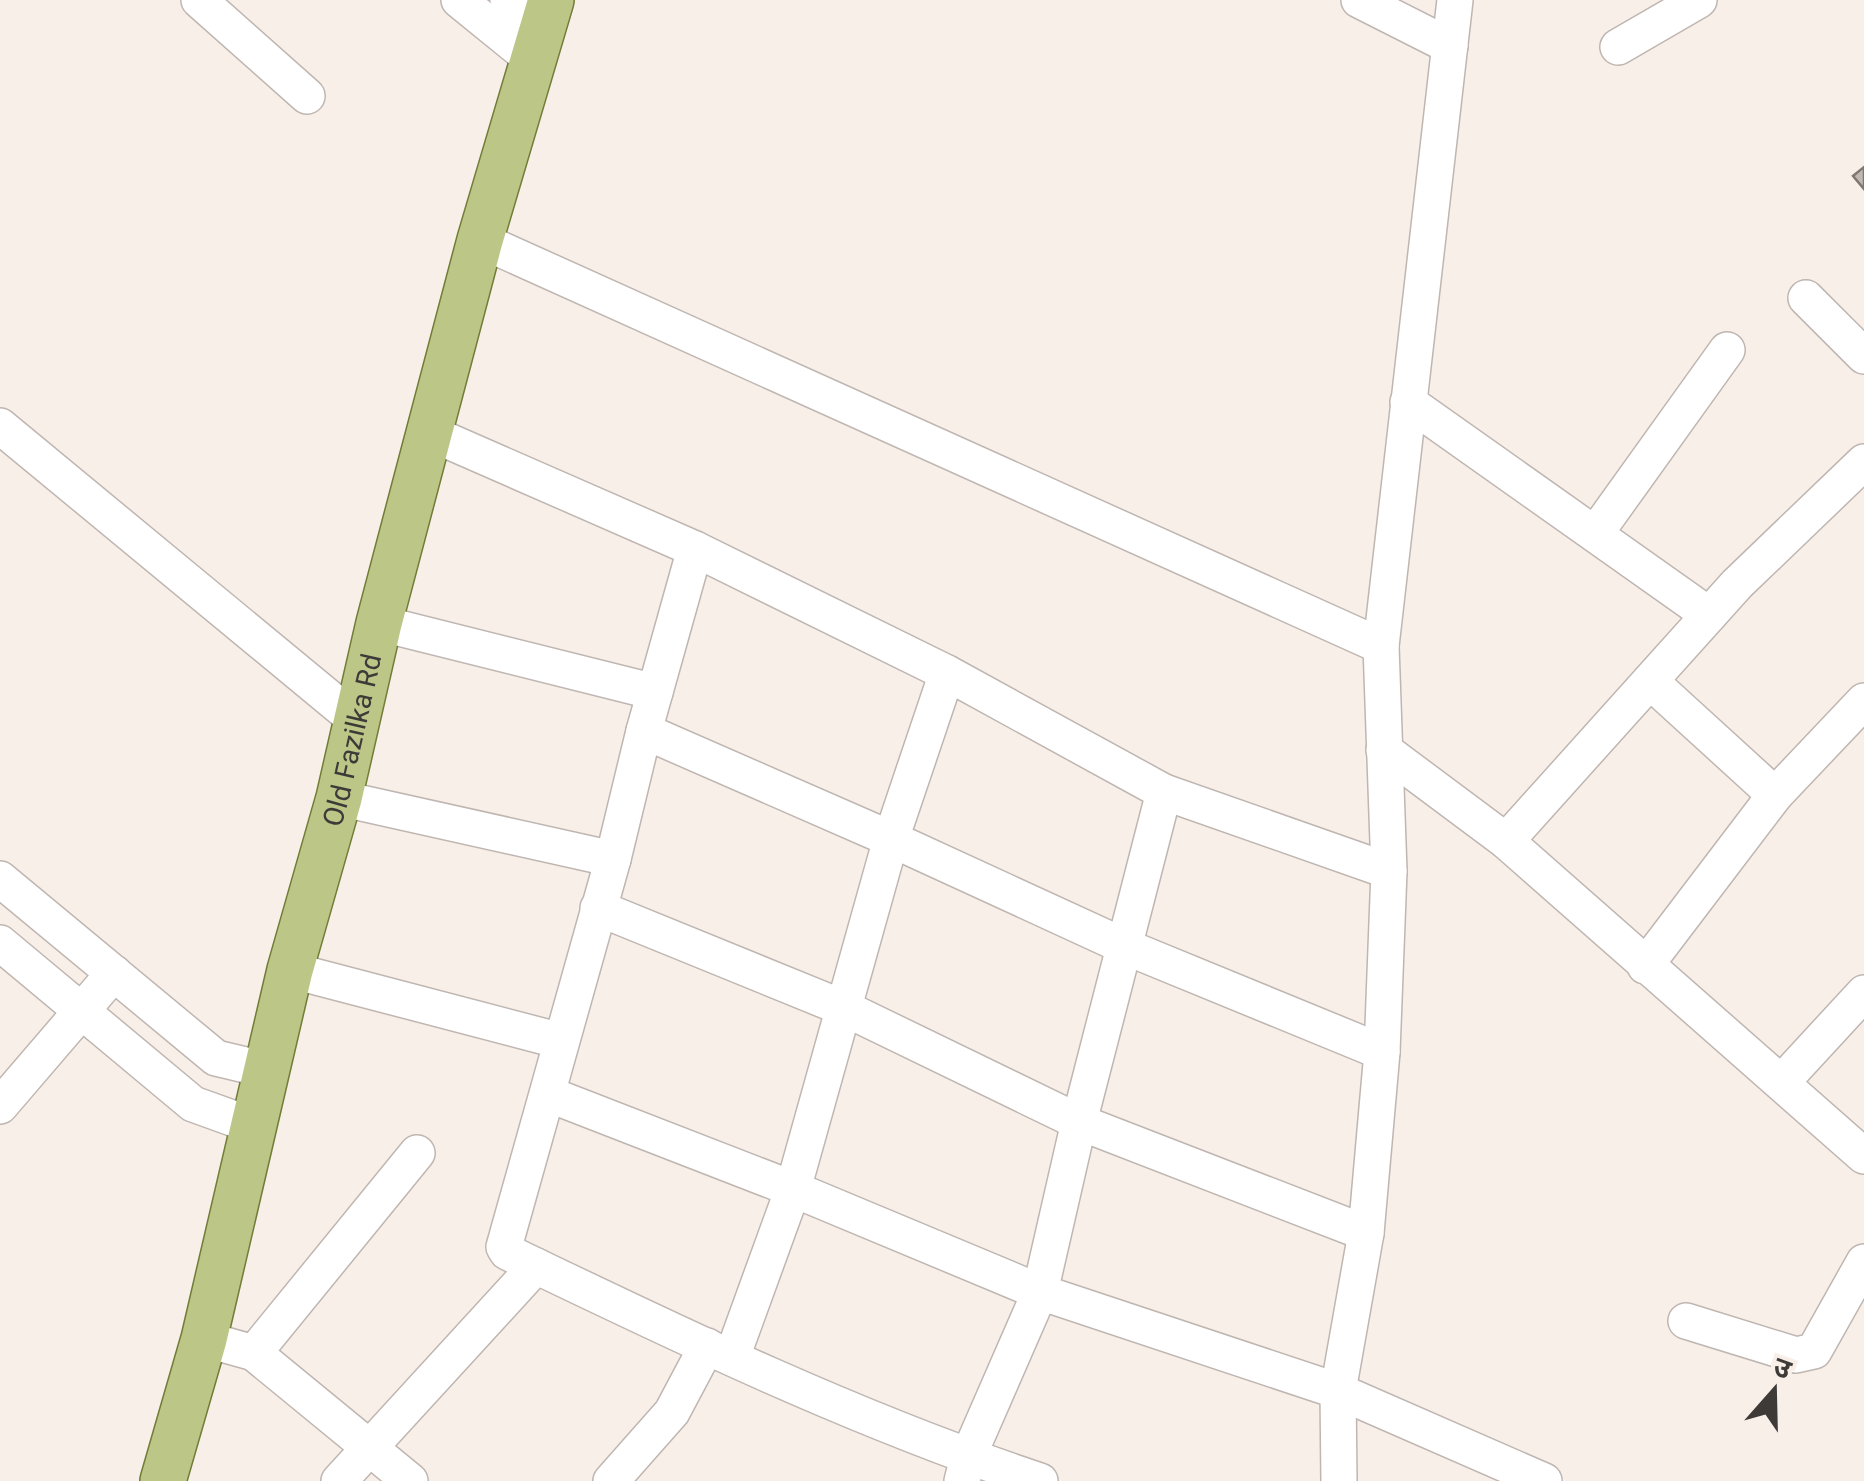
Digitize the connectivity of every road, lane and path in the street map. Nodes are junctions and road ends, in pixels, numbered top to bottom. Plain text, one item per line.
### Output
1 (199, 0) edge
2 (459, 0) edge
3 (508, 0) edge
4 (1359, 0) edge
5 (1455, 0) edge
6 (1699, 0) edge
7 (542, 30) edge
8 (1450, 46) junction
9 (1618, 47) dead end
10 (307, 96) dead end
11 (480, 240) junction
12 (1806, 298) dead end
13 (1727, 350) dead end
14 (1864, 356) edge
15 (1408, 402) junction
16 (0, 426) edge
17 (430, 433) junction
18 (1864, 462) edge
19 (1595, 534) junction
20 (695, 550) junction
21 (1709, 615) junction
22 (379, 623) junction
23 (1380, 646) junction
24 (947, 673) junction
25 (1650, 681) junction
26 (656, 692) junction
27 (1864, 701) edge
28 (356, 721) junction
29 (644, 731) junction
30 (1384, 750) junction
31 (1164, 792) junction
32 (1776, 796) junction
33 (339, 798) junction
34 (891, 838) junction
35 (1506, 841) junction
36 (613, 859) junction
37 (1389, 870) junction
38 (0, 878) edge
39 (598, 908) junction
40 (0, 943) edge
41 (1126, 947) junction
42 (1645, 966) junction
43 (290, 970) junction
44 (114, 974) junction
45 (1864, 994) edge
46 (846, 1009) junction
47 (82, 1011) junction
48 (561, 1041) junction
49 (1382, 1052) junction
50 (267, 1070) junction
51 (1782, 1082) junction
52 (548, 1094) junction
53 (0, 1106) edge
54 (1079, 1122) junction
55 (254, 1126) junction
56 (416, 1153) dead end
57 (1864, 1156) edge
58 (792, 1189) junction
59 (1366, 1233) junction
60 (1864, 1262) edge
61 (536, 1266) junction
62 (1040, 1292) junction
63 (1686, 1321) dead end
64 (204, 1339) junction
65 (719, 1352) junction
66 (254, 1353) junction
67 (1338, 1391) junction
68 (369, 1447) junction
69 (965, 1469) edge
70 (163, 1481) edge
71 (339, 1481) edge
72 (410, 1481) edge
73 (612, 1481) edge
74 (1040, 1481) edge
75 (1339, 1481) edge
76 (1544, 1481) edge

1 - 10 street
2 - 7 street
3 - 7 street
4 - 8 street
5 - 8 street
6 - 9 street
7 - 11 main road, Old Fazilka Rd
8 - 15 street
11 - 17 main road, Old Fazilka Rd
11 - 23 street
12 - 14 street
13 - 19 street
15 - 19 street
15 - 23 street
16 - 28 street
17 - 20 street
17 - 22 main road, Old Fazilka Rd
18 - 21 street
19 - 21 street
20 - 24 street
20 - 26 street
21 - 25 street
22 - 26 street
22 - 28 main road, Old Fazilka Rd
23 - 30 street
24 - 31 street
24 - 34 street
25 - 32 street
25 - 35 street
26 - 29 street
27 - 32 street
28 - 33 main road, Old Fazilka Rd
29 - 34 street
29 - 36 street
30 - 35 street
30 - 37 street
31 - 37 street
31 - 41 street
32 - 42 street
33 - 36 street
33 - 43 main road, Old Fazilka Rd
34 - 41 street
34 - 46 street
35 - 42 street
36 - 39 street
37 - 49 street
38 - 44 street
39 - 46 street
39 - 48 street
40 - 47 street
41 - 49 street
41 - 54 street
42 - 51 street
43 - 48 street
43 - 50 main road, Old Fazilka Rd
44 - 47 street
44 - 50 street
45 - 51 street
46 - 54 street
46 - 58 street
47 - 53 street
47 - 55 street
48 - 52 street
49 - 59 street
50 - 55 main road, Old Fazilka Rd
51 - 57 street
52 - 58 street
52 - 61 street
54 - 59 street
54 - 62 street
55 - 64 main road, Old Fazilka Rd
56 - 66 street
58 - 62 street
58 - 65 street
59 - 67 street
60 - 63 street
61 - 65 street
61 - 68 street
62 - 67 street
62 - 69 street
64 - 66 street
64 - 70 main road, Old Fazilka Rd
65 - 69 street
65 - 73 street
66 - 68 street
67 - 75 street
67 - 76 street
68 - 71 street
68 - 72 street
69 - 74 street

